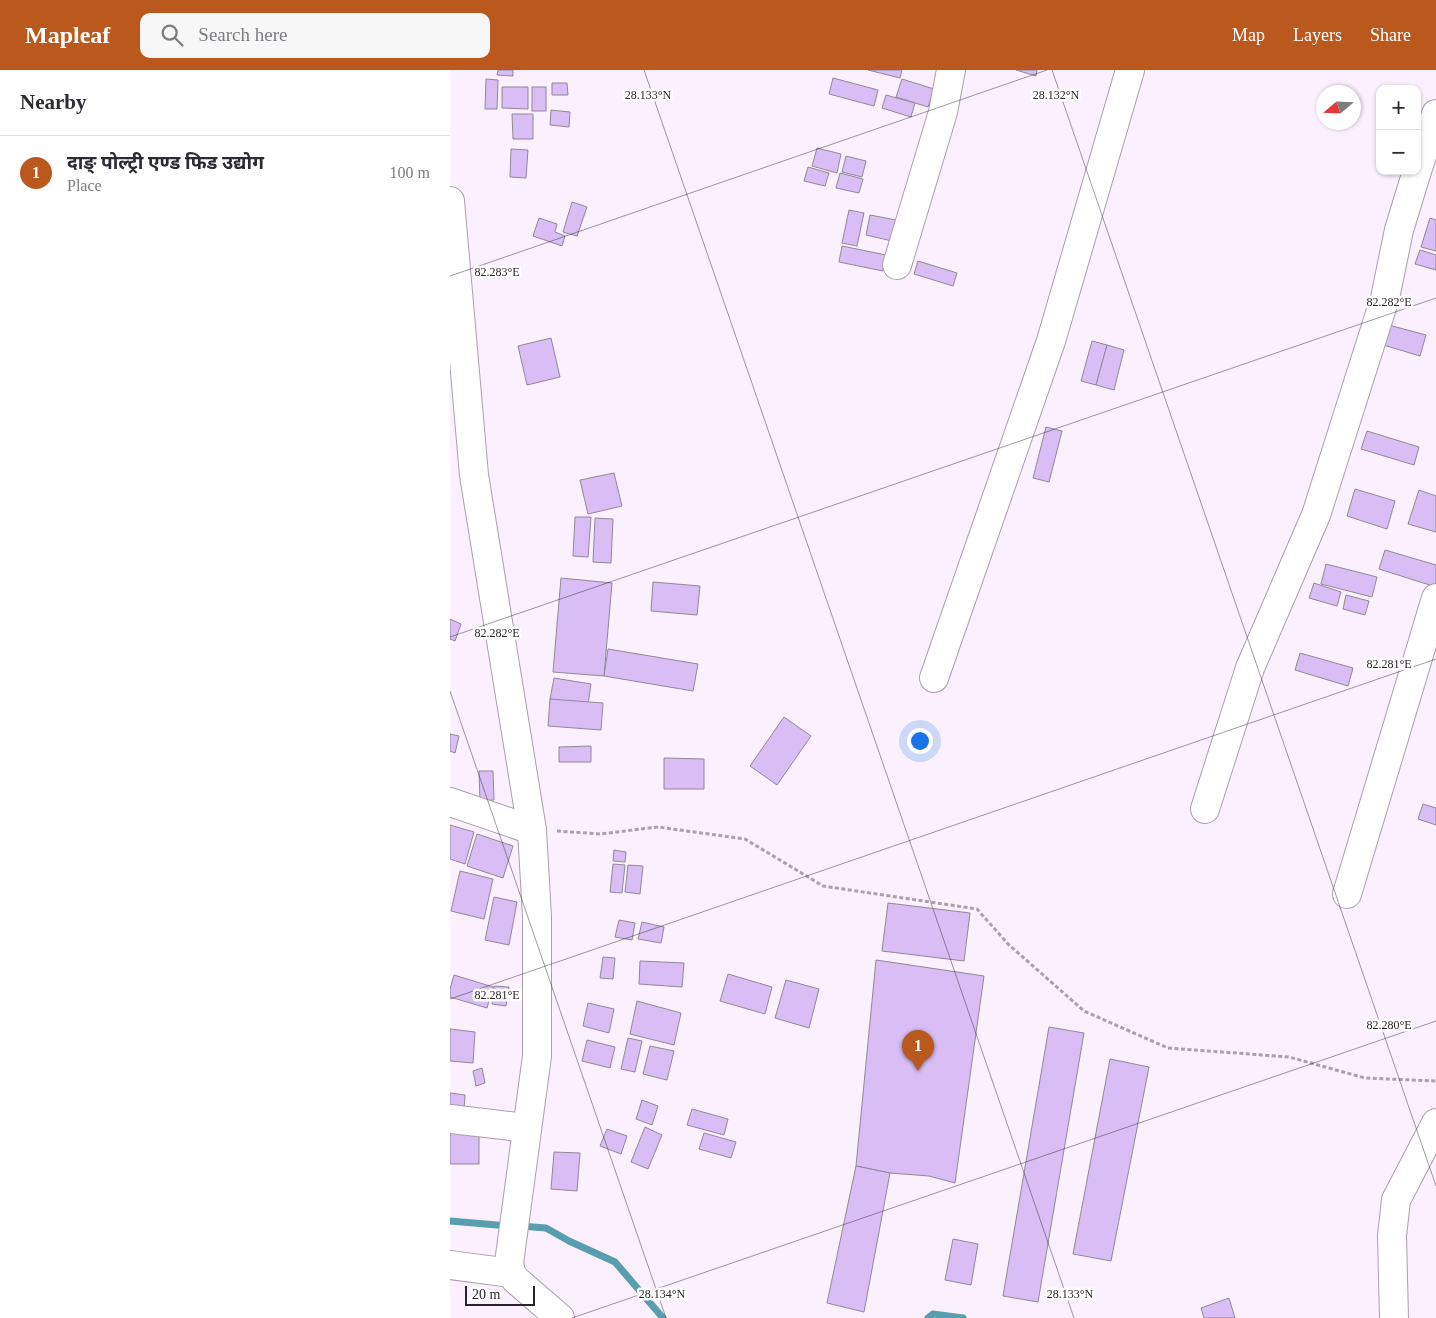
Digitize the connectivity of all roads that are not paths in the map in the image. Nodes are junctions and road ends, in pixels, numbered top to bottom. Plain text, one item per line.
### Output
1 (951, 70) edge
2 (1130, 70) edge
3 (1436, 114) edge
4 (1421, 159) edge
5 (1416, 175) edge
6 (450, 201) edge
7 (897, 265) dead end
8 (1436, 598) edge
9 (934, 678) dead end
10 (450, 802) edge
11 (1205, 809) dead end
12 (532, 830) junction
13 (1348, 894) dead end
14 (450, 1119) edge
15 (1436, 1123) edge
16 (526, 1140) junction
17 (510, 1263) junction
18 (450, 1266) edge
19 (560, 1318) edge
20 (1394, 1318) edge

1 - 7 main road
2 - 9 main road
3 - 4 main road
5 - 11 main road
6 - 12 main road
8 - 13 main road
10 - 12 main road
12 - 16 main road
14 - 16 main road
15 - 20 main road
16 - 17 main road
17 - 18 main road
17 - 19 main road

